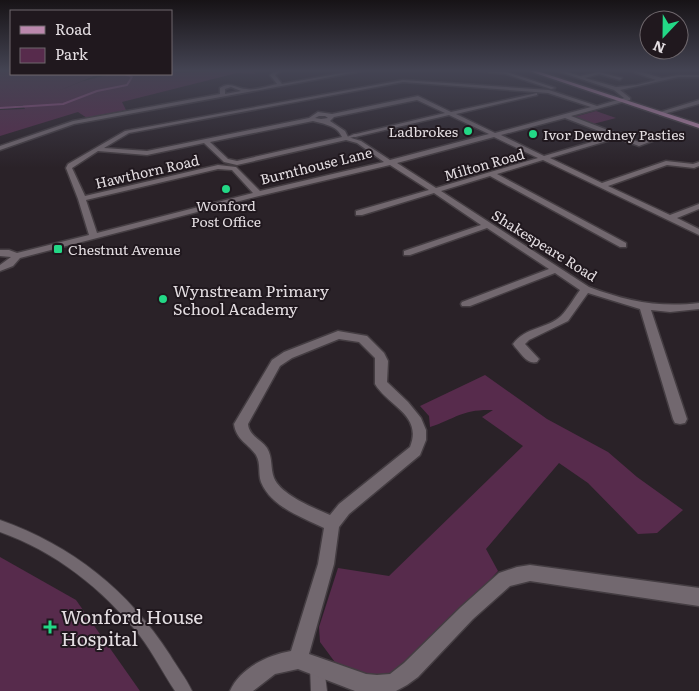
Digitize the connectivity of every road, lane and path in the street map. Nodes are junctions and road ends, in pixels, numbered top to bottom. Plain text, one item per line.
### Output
1 (177, 103) edge
2 (298, 103) edge
3 (396, 103) edge
4 (429, 103) edge
5 (497, 103) edge
6 (585, 103) edge
7 (610, 103) edge
8 (631, 103) edge
9 (695, 103) edge
10 (596, 107) junction
11 (310, 109) dead end
12 (660, 113) junction
13 (452, 114) junction
14 (564, 115) junction
15 (315, 117) junction
16 (329, 119) junction
17 (699, 126) edge
18 (492, 134) junction
19 (355, 135) joint
20 (614, 137) dead end
21 (346, 138) junction
22 (653, 139) dead end
23 (206, 142) junction
24 (0, 148) edge
25 (95, 149) junction
26 (545, 159) junction
27 (390, 162) junction
28 (697, 163) edge
29 (493, 175) junction
30 (601, 186) junction
31 (435, 191) junction
32 (258, 194) junction
33 (82, 199) junction
34 (699, 206) edge
35 (360, 213) dead end
36 (671, 218) junction
37 (488, 225) junction
38 (699, 232) edge
39 (94, 237) junction
40 (623, 245) dead end
41 (0, 253) edge
42 (407, 253) dead end
43 (16, 256) junction
44 (0, 268) edge
45 (555, 270) junction
46 (586, 289) junction
47 (466, 304) dead end
48 (699, 306) edge
49 (645, 307) junction
50 (533, 359) dead end
51 (680, 419) dead end
52 (332, 524) junction
53 (0, 526) edge
54 (699, 597) edge
55 (298, 660) junction
56 (317, 667) junction
57 (184, 691) edge
58 (240, 691) edge
59 (319, 691) edge

1 - 24 street
2 - 25 street
3 - 16 street
4 - 13 street
5 - 13 street
6 - 10 street
7 - 10 street, Burnthouse Lane
8 - 12 main road
9 - 12 street
10 - 14 street, Burnthouse Lane
11 - 15 street
12 - 17 main road
13 - 18 street
13 - 19 street
14 - 18 street, Burnthouse Lane
14 - 22 street
15 - 16 street
15 - 23 street
16 - 21 street, Shakespeare Road
18 - 26 street
18 - 27 street, Burnthouse Lane
19 - 21 street
20 - 26 street, Milton Road
21 - 23 street
21 - 27 street, Shakespeare Road
23 - 25 street
25 - 33 street
26 - 29 street, Milton Road
26 - 30 street
27 - 31 street, Shakespeare Road
27 - 32 street, Burnthouse Lane
28 - 30 street
29 - 31 street, Milton Road
29 - 40 street
30 - 36 street
31 - 35 street, Milton Road
31 - 37 street, Shakespeare Road
32 - 33 street, Hawthorn Road
32 - 39 street, Burnthouse Lane
33 - 39 street
34 - 36 street
36 - 38 street
37 - 42 street
37 - 45 street, Shakespeare Road
39 - 43 street, Burnthouse Lane
41 - 43 street, Burnthouse Lane
43 - 44 street, Burnthouse Lane
45 - 46 street, Shakespeare Road
45 - 47 street
46 - 49 street, Shakespeare Road
46 - 50 street
48 - 49 street, Shakespeare Road
49 - 51 street
52 - 52 street
52 - 55 street
53 - 57 street
54 - 56 street
55 - 56 street
55 - 58 street
56 - 59 street

